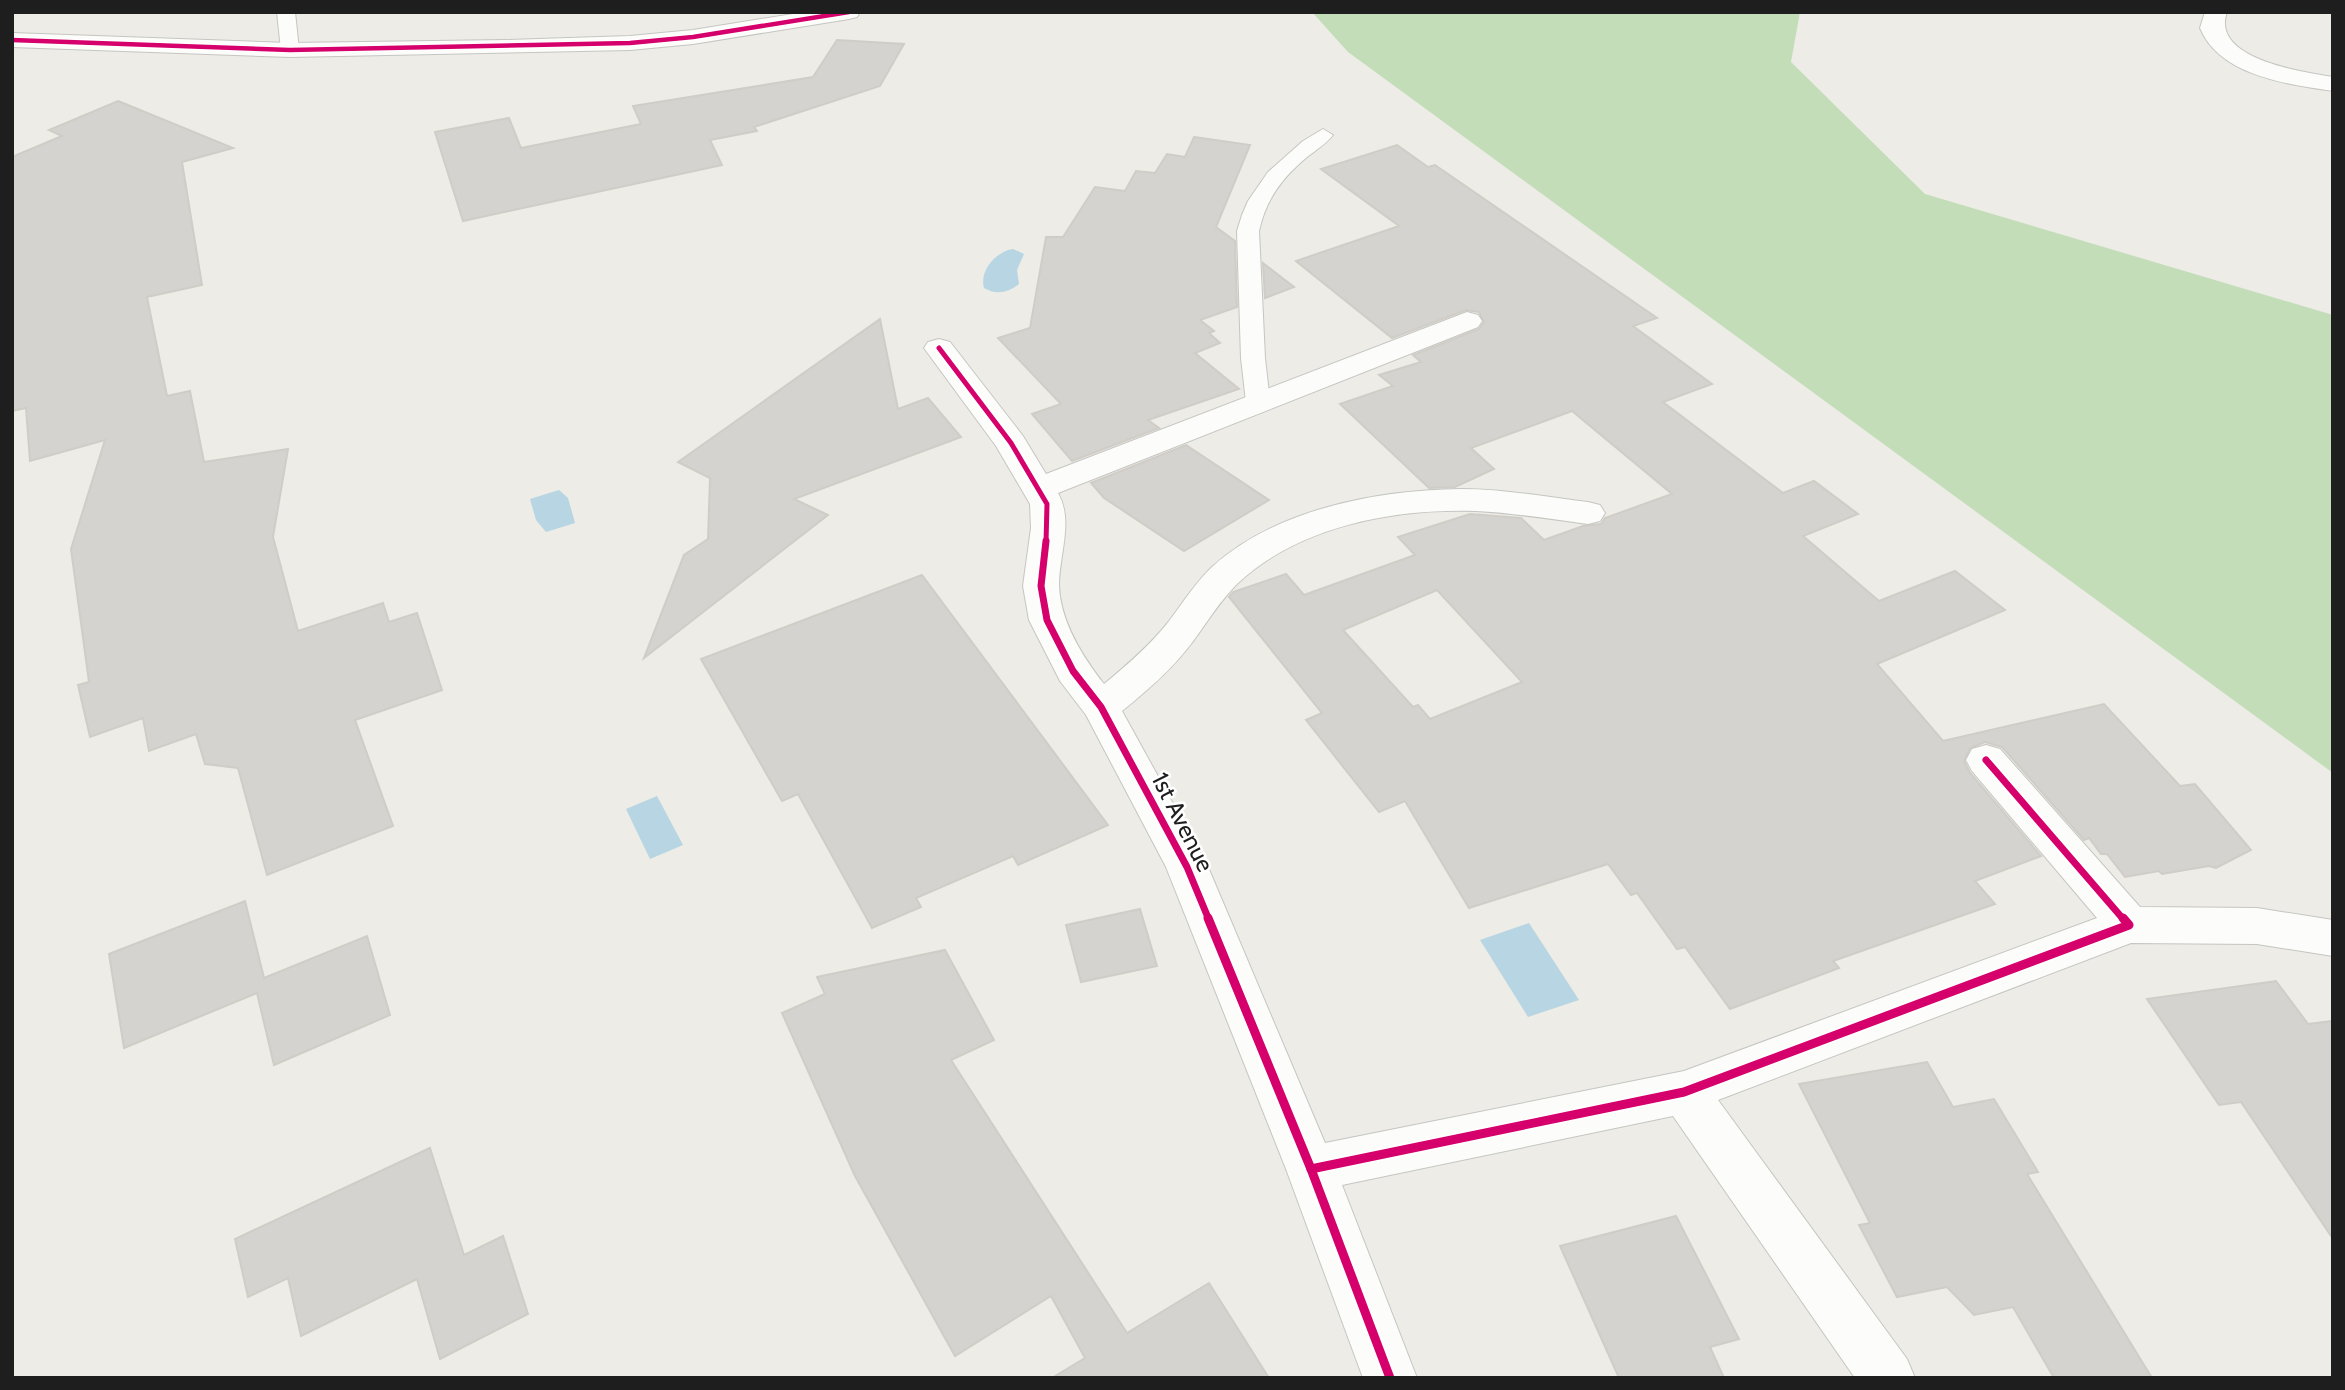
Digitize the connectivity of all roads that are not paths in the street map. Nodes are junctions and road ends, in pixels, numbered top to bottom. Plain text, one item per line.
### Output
1 (286, 12) edge
2 (2216, 12) edge
3 (840, 13) edge
4 (12, 40) edge
5 (290, 50) junction
6 (2333, 84) edge
7 (1323, 135) dead end
8 (1467, 321) dead end
9 (939, 348) dead end
10 (1258, 402) junction
11 (1040, 488) junction
12 (1588, 513) dead end
13 (1101, 707) junction
14 (1986, 760) dead end
15 (2129, 925) junction
16 (2333, 938) edge
17 (1684, 1092) junction
18 (1311, 1168) junction
19 (1390, 1378) edge
20 (1888, 1378) edge

1 - 5 lane
2 - 6 street
3 - 5 street
4 - 5 street
7 - 10 lane
8 - 10 street
9 - 11 street, 1st Avenue
10 - 11 street
11 - 13 street, 1st Avenue
12 - 13 street
13 - 18 street, 1st Avenue
14 - 15 street
15 - 16 street
15 - 17 street
17 - 18 street
17 - 20 street
18 - 19 street, 1st Avenue

